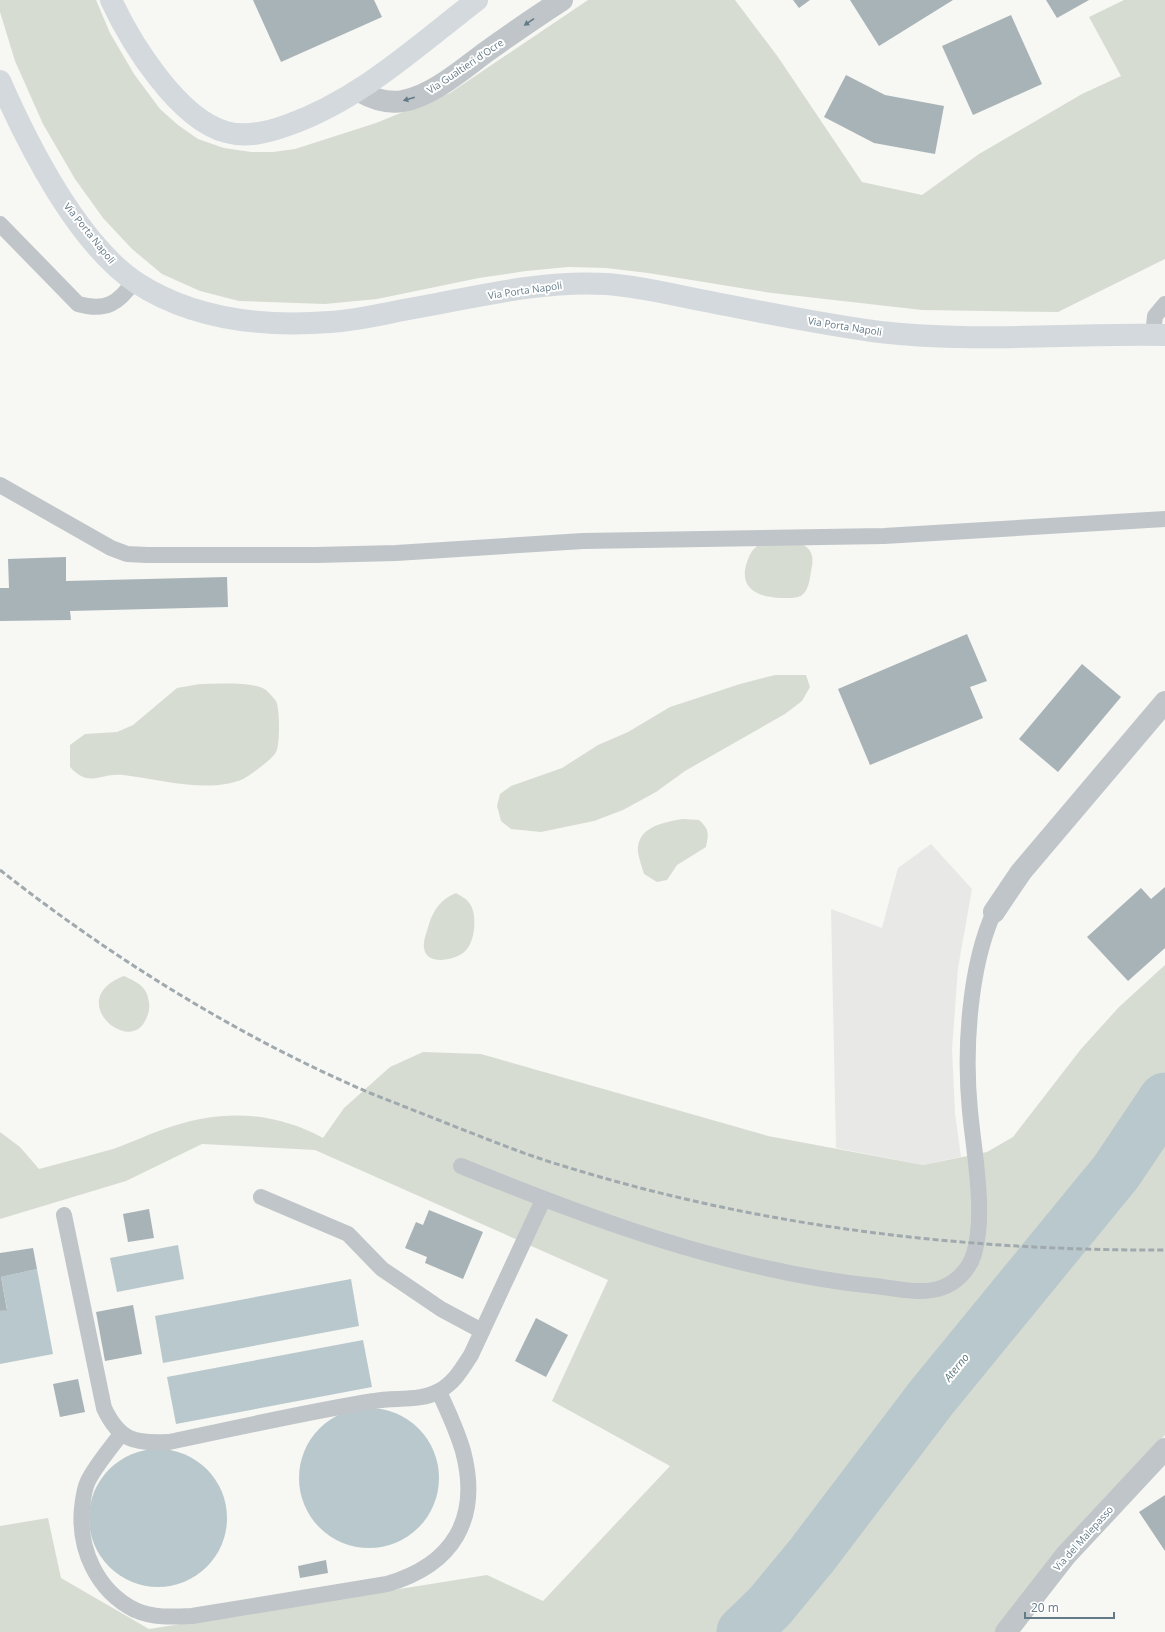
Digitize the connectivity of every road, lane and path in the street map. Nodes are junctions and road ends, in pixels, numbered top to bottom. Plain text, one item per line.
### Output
1 (111, 0) edge
2 (453, 0) edge
3 (477, 0) edge
4 (562, 0) edge
5 (409, 52) junction
6 (0, 81) edge
7 (359, 91) junction
8 (0, 224) edge
9 (134, 281) junction
10 (1165, 304) edge
11 (1159, 335) edge
12 (0, 485) edge
13 (1165, 519) edge
14 (1165, 702) edge
15 (994, 912) joint
16 (461, 1166) dead end
17 (261, 1197) dead end
18 (543, 1200) junction
19 (64, 1215) dead end
20 (482, 1331) junction
21 (439, 1392) junction
22 (121, 1434) junction
23 (1165, 1449) edge
24 (1006, 1632) edge

1 - 7 main road
2 - 5 main road
3 - 5 main road
4 -> 7 street, Via Gualtieri d'Ocre
5 - 7 main road
6 - 9 main road, Via Porta Napoli
8 - 9 lane
9 - 11 main road, Via Porta Napoli
10 - 11 lane
12 - 13 lane
14 - 15 street
15 - 18 lane
16 - 18 lane
17 - 20 lane
18 - 20 lane
19 - 22 lane
20 - 21 lane
21 - 22 lane
21 - 22 lane
23 - 24 street, Via del Malepasso

